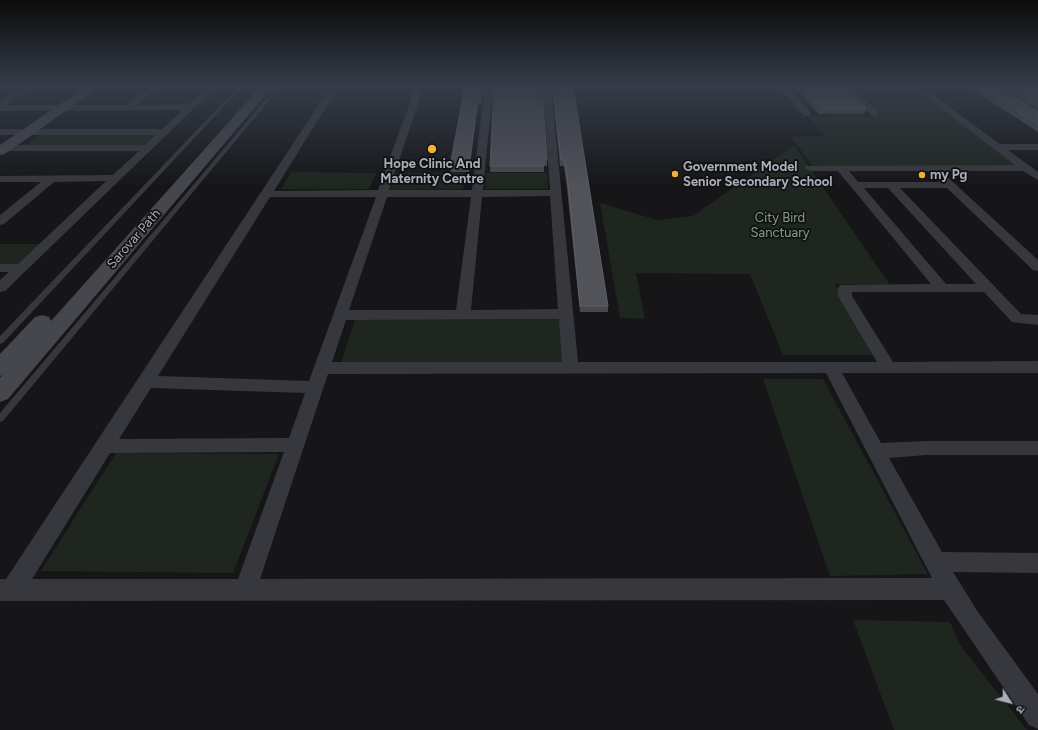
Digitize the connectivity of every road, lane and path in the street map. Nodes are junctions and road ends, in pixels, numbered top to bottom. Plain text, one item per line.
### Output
1 (46, 120) edge
2 (177, 120) edge
3 (209, 120) edge
4 (225, 120) edge
5 (237, 120) edge
6 (250, 120) edge
7 (313, 120) edge
8 (408, 120) edge
9 (485, 120) edge
10 (550, 120) edge
11 (962, 120) edge
12 (0, 132) edge
13 (28, 132) junction
14 (165, 132) junction
15 (998, 147) junction
16 (1038, 147) edge
17 (148, 148) junction
18 (2, 149) edge
19 (810, 168) dead end
20 (841, 168) junction
21 (931, 168) junction
22 (1026, 168) junction
23 (1038, 177) edge
24 (116, 178) junction
25 (0, 179) edge
26 (51, 179) junction
27 (856, 185) junction
28 (949, 185) junction
29 (892, 186) junction
30 (476, 193) junction
31 (556, 193) junction
32 (266, 194) junction
33 (383, 194) junction
34 (0, 220) edge
35 (1038, 267) edge
36 (0, 268) edge
37 (21, 268) junction
38 (0, 288) edge
39 (988, 288) junction
40 (943, 289) junction
41 (463, 314) junction
42 (566, 314) junction
43 (341, 315) junction
44 (1038, 320) edge
45 (0, 341) edge
46 (570, 367) junction
47 (831, 367) junction
48 (888, 367) junction
49 (1038, 367) edge
50 (0, 368) edge
51 (322, 368) junction
52 (146, 382) junction
53 (315, 387) junction
54 (0, 393) edge
55 (0, 419) edge
56 (295, 445) junction
57 (105, 446) junction
58 (1038, 448) edge
59 (876, 451) junction
60 (936, 562) junction
61 (1038, 563) edge
62 (950, 589) junction
63 (6, 590) edge
64 (245, 590) junction
65 (1038, 716) edge

1 - 13 main road
2 - 14 street
3 - 45 lane
4 - 50 main road, Sarovar Path
5 - 54 main road, Sarovar Path
6 - 55 lane
7 - 32 street
8 - 33 street
9 - 30 street
10 - 31 street
11 - 15 street
12 - 13 street
13 - 14 street
13 - 18 main road
14 - 17 street
15 - 16 street
15 - 22 street
17 - 18 street
17 - 24 street
19 - 20 street
20 - 21 street
20 - 27 street
21 - 22 street
21 - 28 street
22 - 23 street
24 - 26 street
24 - 37 street
25 - 26 street
26 - 34 street
27 - 29 street
27 - 40 street
28 - 29 street
28 - 35 street
29 - 39 street
30 - 31 street
30 - 33 street
30 - 41 street
31 - 42 street
32 - 33 street
32 - 52 street
33 - 43 street
36 - 37 street
37 - 38 street
39 - 40 street
39 - 44 street
40 - 48 street
41 - 42 street
41 - 43 street
42 - 46 street
43 - 51 street
46 - 47 street
46 - 51 street
47 - 48 street
47 - 59 street
48 - 49 street
51 - 53 street
52 - 53 street
52 - 57 street
53 - 56 street
56 - 57 street
56 - 64 street
57 - 63 street
58 - 59 street
59 - 60 street
60 - 61 street
60 - 62 street
62 - 64 street
62 - 65 street
63 - 64 street

